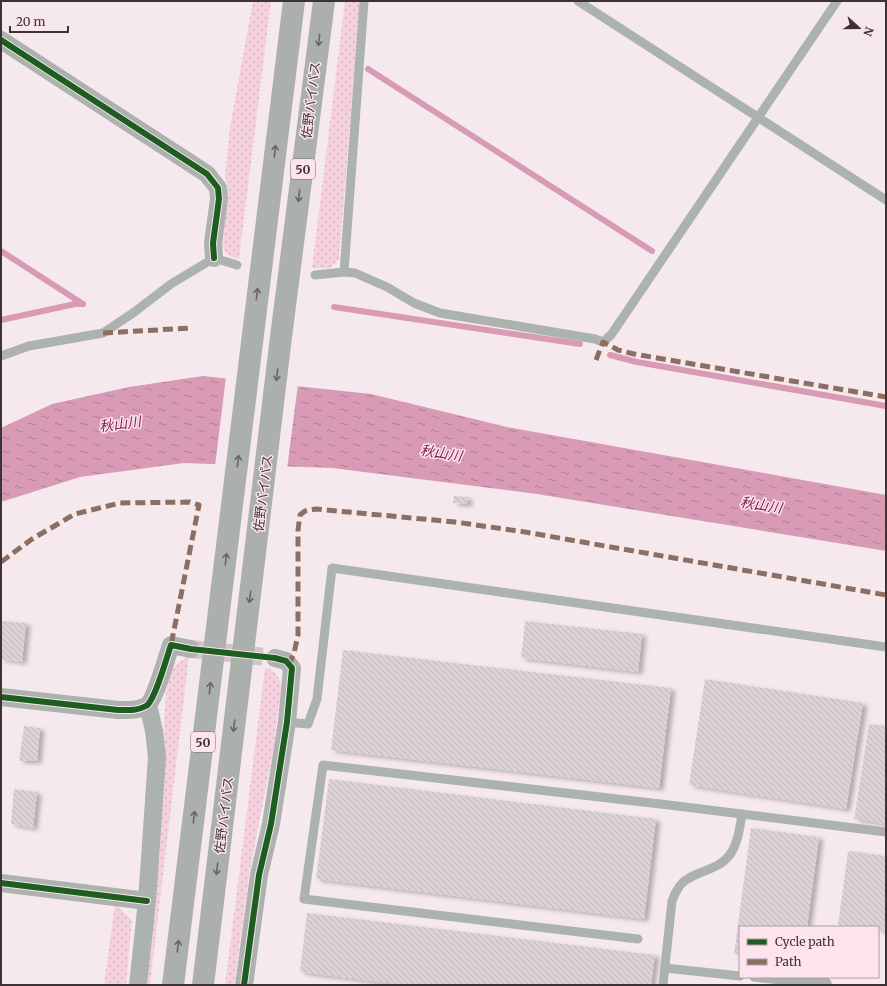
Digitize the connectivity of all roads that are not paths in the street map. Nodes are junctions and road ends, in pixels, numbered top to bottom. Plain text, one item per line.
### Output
1 (294, 1) edge
2 (324, 1) edge
3 (364, 1) edge
4 (578, 1) edge
5 (837, 1) edge
6 (1, 40) edge
7 (758, 118) junction
8 (886, 200) edge
9 (214, 258) junction
10 (237, 265) dead end
11 (344, 272) junction
12 (315, 275) dead end
13 (1, 356) edge
14 (886, 647) edge
15 (191, 649) tunnel mouth
16 (275, 658) tunnel mouth
17 (1, 697) edge
18 (148, 705) junction
19 (287, 722) junction
20 (742, 814) junction
21 (886, 832) edge
22 (1, 883) edge
23 (147, 901) junction
24 (638, 939) dead end
25 (665, 968) junction
26 (739, 976) edge
27 (760, 978) edge
28 (790, 983) edge
29 (138, 985) edge
30 (173, 985) edge
31 (203, 985) edge
32 (244, 985) edge
33 (663, 985) edge
34 (823, 985) edge

30 -> 1 highway, 50
2 -> 31 highway, 佐野バイパス / 50
3 - 11 lane
4 - 7 lane
5 - 7 lane
6 - 9 street
7 - 8 lane
7 - 11 lane
9 - 10 lane
9 - 13 lane
11 - 12 lane
14 - 19 lane
15 - 18 street
16 - 19 street
17 - 18 street
18 - 23 street
19 - 32 street
20 - 21 lane
20 - 24 lane
20 - 25 lane
22 - 23 street
23 - 29 street
25 - 26 lane
25 - 33 lane
27 - 28 lane
28 - 34 street

